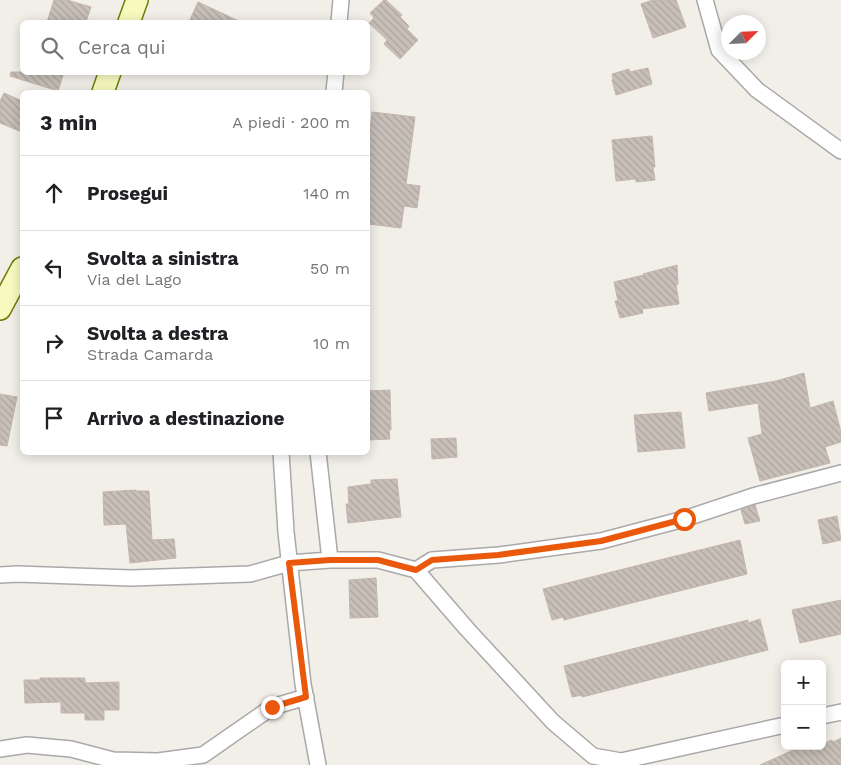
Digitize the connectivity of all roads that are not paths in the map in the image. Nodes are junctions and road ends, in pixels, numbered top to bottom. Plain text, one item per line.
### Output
1 (138, 0) edge
2 (340, 0) edge
3 (705, 0) edge
4 (130, 20) edge
5 (339, 20) edge
6 (109, 75) edge
7 (336, 75) edge
8 (104, 90) edge
9 (334, 90) edge
10 (841, 151) edge
11 (20, 272) edge
12 (0, 309) edge
13 (281, 455) edge
14 (318, 455) edge
15 (841, 473) edge
16 (330, 560) junction
17 (289, 563) junction
18 (416, 570) junction
19 (0, 575) edge
20 (306, 697) junction
21 (841, 712) edge
22 (826, 715) edge
23 (781, 726) edge
24 (0, 749) edge
25 (318, 765) edge

1 - 4 street
2 - 5 street
3 - 10 street
6 - 8 street
7 - 9 street
11 - 12 street
13 - 17 street
14 - 16 street
15 - 18 street
16 - 17 street
16 - 18 street
17 - 19 street
17 - 20 street
18 - 23 street
20 - 24 street
20 - 25 street
21 - 22 street

